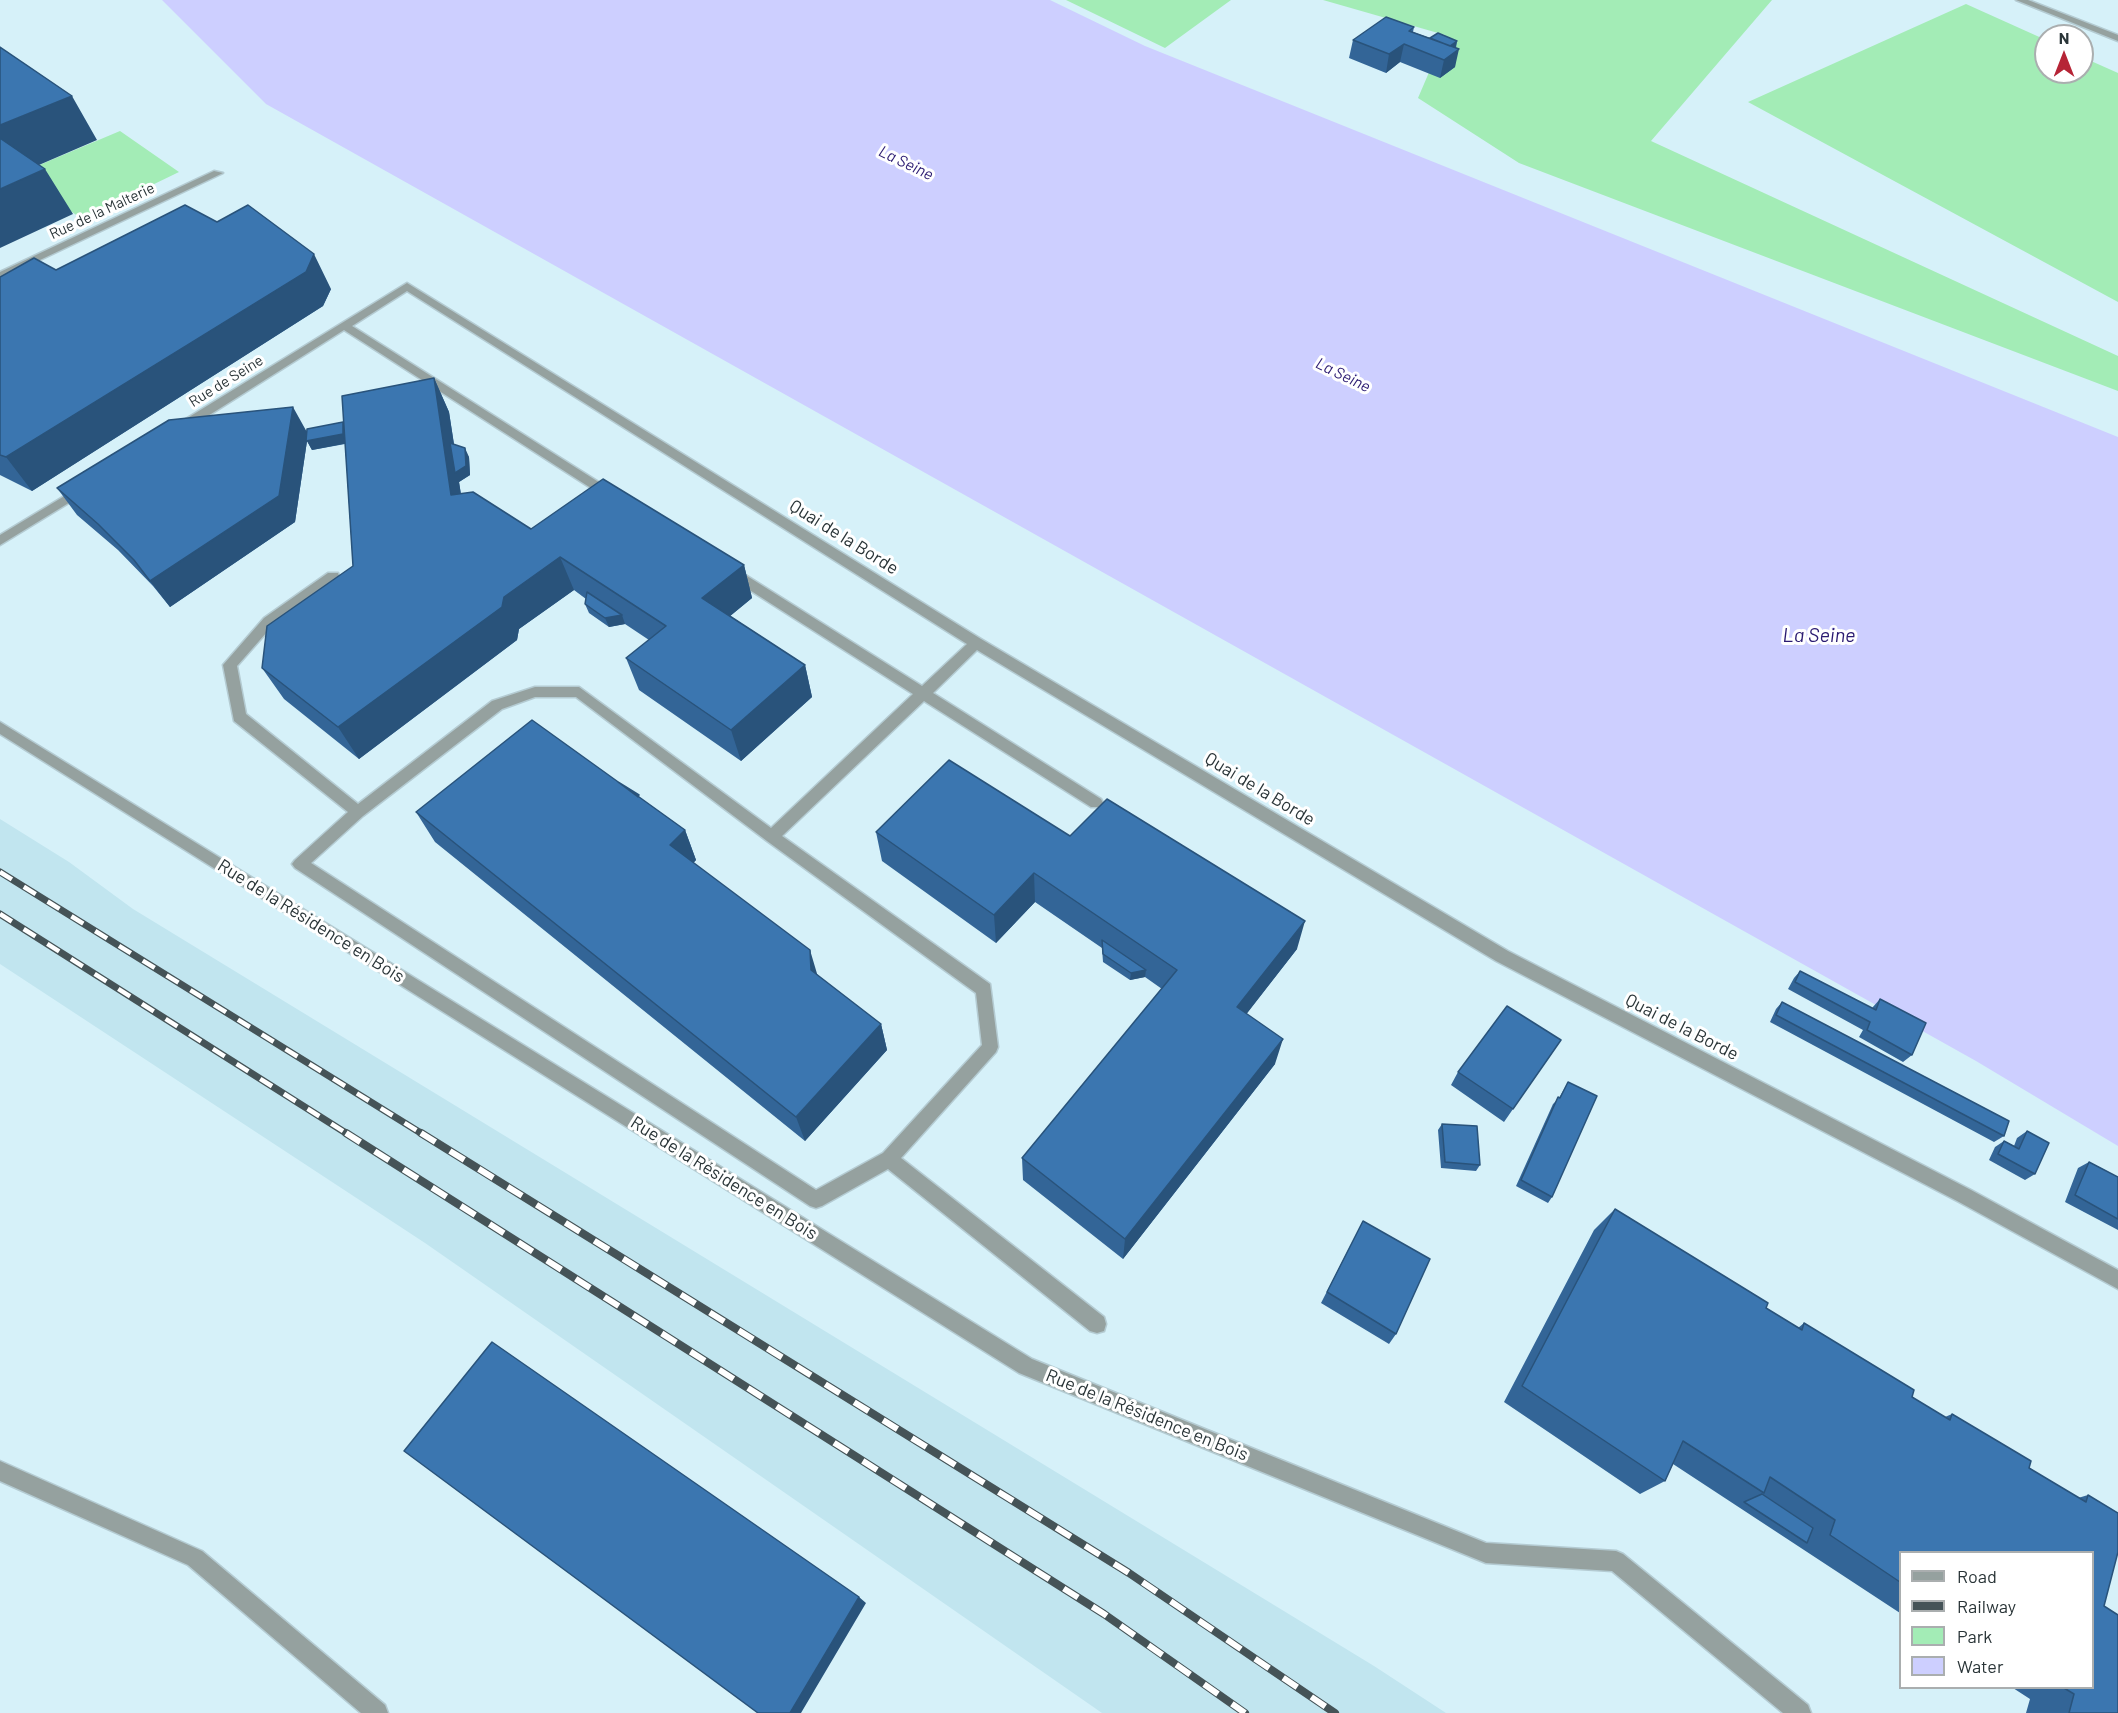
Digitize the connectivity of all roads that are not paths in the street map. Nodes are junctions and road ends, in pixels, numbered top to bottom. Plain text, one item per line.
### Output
1 (2020, 0) edge
2 (2118, 38) edge
3 (218, 173) dead end
4 (0, 276) edge
5 (407, 286) joint
6 (344, 325) junction
7 (172, 433) edge
8 (91, 484) edge
9 (623, 503) edge
10 (0, 541) edge
11 (723, 566) edge
12 (333, 576) dead end
13 (976, 642) junction
14 (922, 693) junction
15 (0, 727) edge
16 (1096, 803) dead end
17 (358, 812) junction
18 (772, 837) junction
19 (889, 1159) junction
20 (2118, 1280) edge
21 (1097, 1324) dead end
22 (0, 1471) edge
23 (377, 1713) edge
24 (1800, 1713) edge

1 - 2 street
3 - 4 street, Rue de la Malterie
5 - 6 street, Rue de Seine
5 - 13 street, Quai de la Borde
6 - 7 street, Rue de Seine
6 - 9 street
8 - 10 street
11 - 14 street
12 - 17 street
13 - 14 street
13 - 20 street, Quai de la Borde
14 - 16 street
14 - 18 street
15 - 24 street, Rue de la Résidence en Bois
17 - 18 street
17 - 19 street
18 - 19 street
19 - 21 street
22 - 23 street

